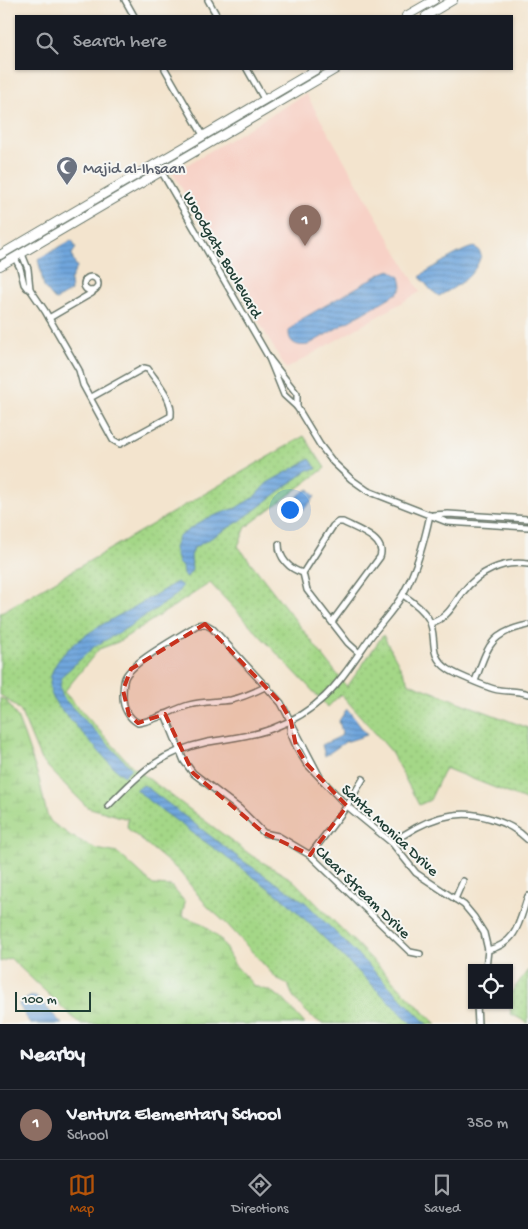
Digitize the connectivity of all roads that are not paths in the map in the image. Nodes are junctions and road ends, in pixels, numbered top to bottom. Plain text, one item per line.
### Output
1 (125, 0) edge
2 (208, 0) edge
3 (434, 0) edge
4 (453, 0) edge
5 (133, 15) edge
6 (216, 15) edge
7 (408, 15) edge
8 (428, 15) edge
9 (166, 70) edge
10 (248, 70) edge
11 (314, 70) edge
12 (334, 70) edge
13 (264, 99) junction
14 (203, 135) junction
15 (156, 162) junction
16 (162, 172) junction
17 (0, 254) edge
18 (18, 256) junction
19 (0, 266) edge
20 (29, 273) junction
21 (22, 274) junction
22 (30, 289) junction
23 (91, 291) dead end
24 (50, 318) junction
25 (269, 358) junction
26 (90, 398) junction
27 (297, 407) junction
28 (430, 515) junction
29 (484, 516) junction
30 (528, 519) edge
31 (484, 525) junction
32 (528, 527) edge
33 (279, 544) dead end
34 (528, 564) edge
35 (303, 573) junction
36 (403, 595) junction
37 (332, 622) junction
38 (431, 624) junction
39 (528, 625) edge
40 (359, 653) junction
41 (475, 681) junction
42 (267, 686) junction
43 (528, 694) edge
44 (164, 714) junction
45 (291, 721) junction
46 (180, 750) junction
47 (364, 779) dead end
48 (108, 806) dead end
49 (347, 806) junction
50 (528, 840) edge
51 (392, 843) junction
52 (310, 855) junction
53 (463, 881) dead end
54 (528, 896) edge
55 (455, 899) junction
56 (488, 950) junction
57 (420, 954) dead end
58 (486, 964) edge
59 (477, 1009) edge
60 (478, 1024) edge

1 - 5 street
2 - 6 street
3 - 7 street
4 - 8 street
9 - 14 street
10 - 13 street
11 - 13 street
12 - 16 street
13 - 14 street
14 - 15 street
15 - 16 street, Woodgate Boulevard
15 - 17 street
16 - 18 street
16 - 25 street, Woodgate Boulevard
18 - 19 street
18 - 20 street
18 - 21 street
20 - 21 street
20 - 22 street
21 - 22 street
22 - 24 street
23 - 24 street
24 - 26 street
25 - 27 street, Woodgate Boulevard
25 - 27 street, Woodgate Boulevard
26 - 26 street
27 - 28 street, Woodgate Boulevard
28 - 29 street, Woodgate Boulevard
28 - 31 street, Woodgate Boulevard
28 - 36 street
29 - 30 street, Woodgate Boulevard
29 - 31 street
31 - 32 street, Woodgate Boulevard
33 - 35 street
34 - 38 street
35 - 37 street
35 - 37 street
36 - 38 street
36 - 40 street
37 - 40 street
38 - 41 street
39 - 41 street
40 - 45 street
41 - 43 street
42 - 44 street
42 - 44 street
42 - 45 street
44 - 46 street, Clear Stream Drive
45 - 46 street
45 - 49 street, Santa Monica Drive
46 - 48 street
46 - 52 street, Clear Stream Drive
47 - 49 street
49 - 51 street, Santa Monica Drive
49 - 52 street
50 - 51 street
51 - 55 street, Santa Monica Drive
52 - 57 street, Clear Stream Drive
53 - 55 street
54 - 56 street
55 - 56 street, Santa Monica Drive
56 - 58 street, Santa Monica Drive
59 - 60 street

